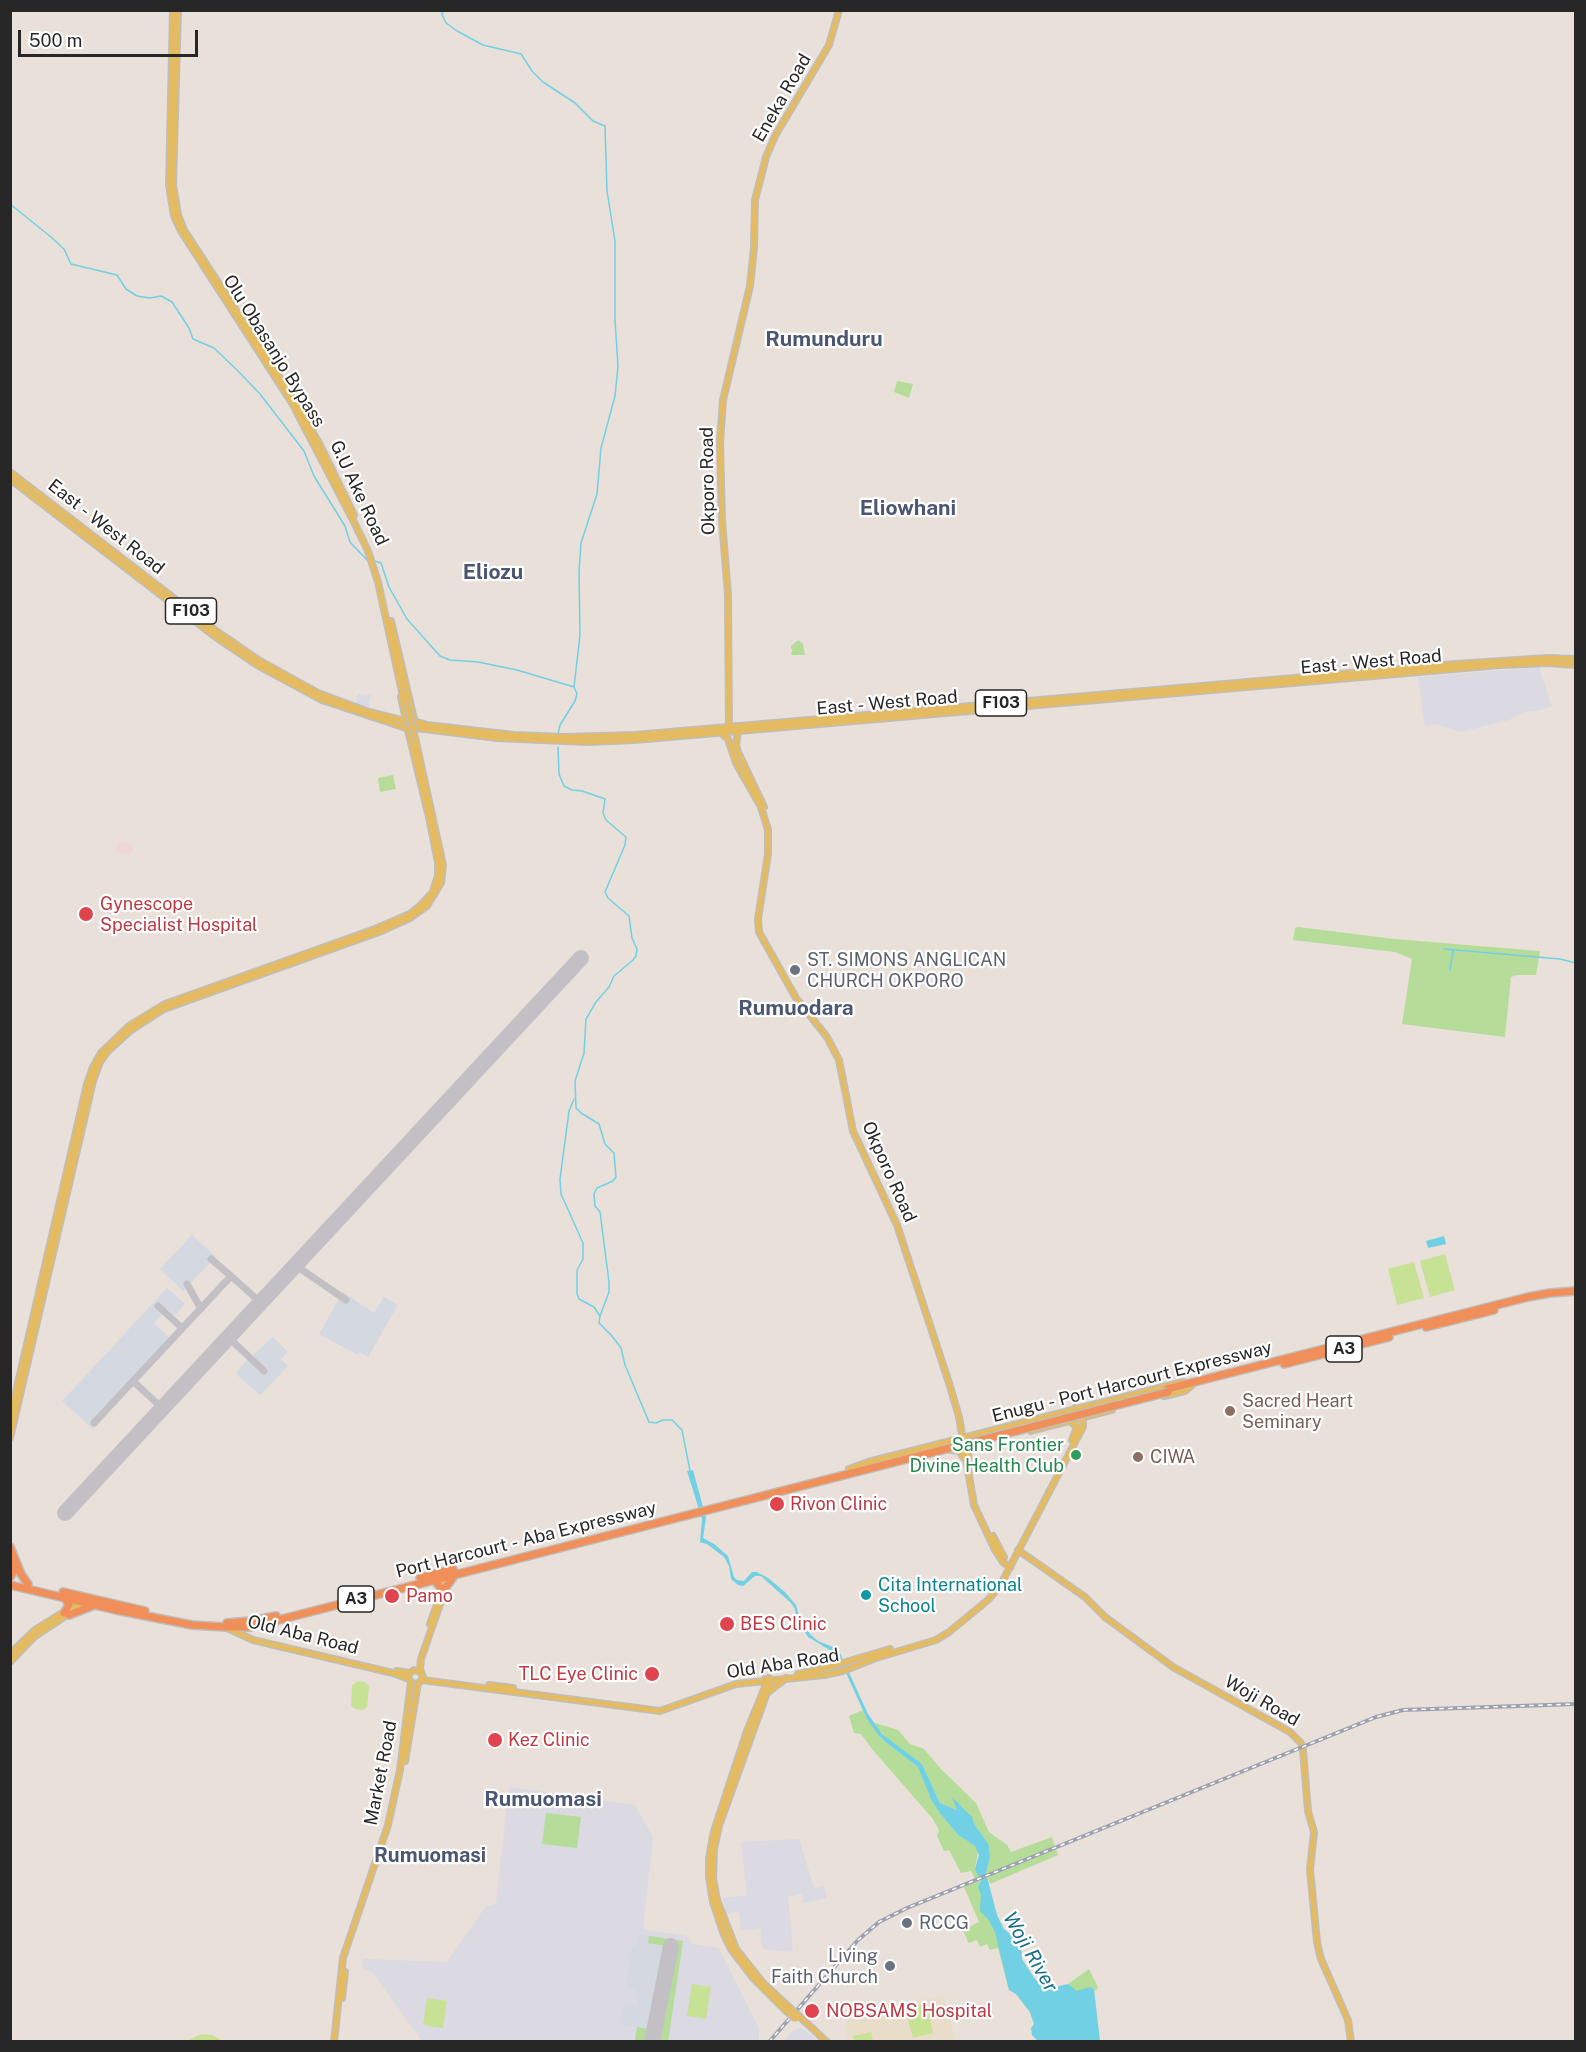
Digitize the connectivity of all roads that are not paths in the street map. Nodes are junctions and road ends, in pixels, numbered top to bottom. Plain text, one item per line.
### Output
1 (173, 10) edge
2 (178, 10) edge
3 (839, 10) edge
4 (755, 236) joint
5 (10, 472) edge
6 (10, 479) edge
7 (388, 616) junction
8 (1575, 659) edge
9 (1575, 665) edge
10 (1160, 692) junction
11 (406, 720) junction
12 (415, 724) junction
13 (729, 728) junction
14 (407, 729) junction
15 (424, 729) junction
16 (738, 731) junction
17 (721, 733) junction
18 (415, 741) junction
19 (733, 744) junction
20 (430, 815) junction
21 (847, 1089) junction
22 (1575, 1294) edge
23 (1203, 1380) junction
24 (1191, 1386) junction
25 (1167, 1391) junction
26 (1075, 1408) junction
27 (1099, 1413) junction
28 (1048, 1416) junction
29 (10, 1418) edge
30 (1083, 1418) junction
31 (1070, 1421) junction
32 (1057, 1424) junction
33 (963, 1426) junction
34 (1083, 1427) junction
35 (981, 1433) junction
36 (963, 1437) junction
37 (10, 1438) edge
38 (978, 1444) junction
39 (965, 1447) junction
40 (951, 1450) junction
41 (967, 1459) junction
42 (847, 1471) junction
43 (698, 1510) junction
44 (10, 1547) edge
45 (1018, 1550) junction
46 (10, 1553) edge
47 (1009, 1566) junction
48 (456, 1573) junction
49 (444, 1574) junction
50 (10, 1578) edge
51 (433, 1579) junction
52 (28, 1584) junction
53 (10, 1585) edge
54 (444, 1588) junction
55 (65, 1598) junction
56 (83, 1603) junction
57 (95, 1605) junction
58 (66, 1614) junction
59 (251, 1624) junction
60 (225, 1628) junction
61 (10, 1654) edge
62 (10, 1662) edge
63 (851, 1664) junction
64 (411, 1672) junction
65 (786, 1678) junction
66 (417, 1679) junction
67 (767, 1679) junction
68 (758, 1682) junction
69 (765, 1693) junction
70 (797, 2018) junction
71 (336, 2042) edge
72 (823, 2042) edge
73 (827, 2042) edge
74 (1351, 2042) edge

1 - 7 main road, Olu Obasanjo Bypass
2 - 7 main road, G.U Ake Road
3 - 4 main road, Eneka Road
4 - 13 main road, Okporo Road
5 - 11 main road, East - West Road / F103
6 - 14 main road, East - West Road / F103
7 - 11 main road
7 - 12 main road
7 - 18 main road, Olu Obasanjo Bypass, bridge
8 - 10 main road, East - West Road / F103
9 - 10 main road, East - West Road / F103
10 - 13 main road, East - West Road / F103
10 - 16 main road, East - West Road / F103
11 - 12 main road, F103
11 - 14 main road
12 - 13 main road, East - West Road / F103
12 - 14 main road, F103
12 - 15 main road, East - West Road / F103
12 - 18 main road
14 - 20 main road
15 - 17 main road, East - West Road / F103
15 - 18 main road
16 - 17 main road, East - West Road / F103
16 - 19 main road, Okporo Road
17 - 19 main road, Okporo Road
18 - 20 main road
19 - 21 main road, Okporo Road
20 - 29 main road
20 - 37 main road
21 - 33 main road, Okporo Road
21 - 36 main road, Okporo Road
22 - 23 highway, Enugu - Port Harcourt Expressway / A3
22 - 24 highway, Enugu - Port Harcourt Expressway / A3
23 - 25 highway, Enugu - Port Harcourt Expressway / A3
23 - 26 main road
24 - 25 highway, Enugu - Port Harcourt Expressway / A3
24 - 27 main road
25 - 42 highway, Enugu - Port Harcourt Expressway / A3, bridge
26 - 28 main road
26 - 30 main road
27 - 30 main road
27 - 34 main road
28 - 32 main road
28 - 35 main road
30 - 31 main road
30 - 34 main road, Old Aba Road
31 - 32 main road
31 - 45 main road, Old Aba Road
32 - 38 main road
33 - 35 main road
33 - 36 main road, Okporo Road
34 - 45 main road, Old Aba Road
35 - 36 main road
36 - 39 main road, Okporo Road
36 - 42 main road
38 - 39 main road
38 - 41 main road
39 - 40 main road
39 - 41 main road, Okporo Road
40 - 41 main road
40 - 42 main road
41 - 47 main road, Okporo Road
42 - 43 highway, Enugu - Port Harcourt Expressway / A3
43 - 48 highway, Port Harcourt - Aba Expressway / A3
43 - 49 highway, Port Harcourt - Aba Expressway / A3
44 - 52 highway
45 - 47 main road, Old Aba Road
45 - 74 main road, Woji Road
46 - 50 highway
47 - 63 main road, Old Aba Road
48 - 49 highway, Port Harcourt - Aba Expressway / A3
48 - 54 highway
49 - 51 highway, Port Harcourt - Aba Expressway / A3
49 - 54 main road, Market Road
49 - 59 highway, Port Harcourt - Aba Expressway / A3
50 - 52 highway, Port Harcourt - Aba Expressway / A3
51 - 54 highway
51 - 59 highway, Port Harcourt - Aba Expressway / A3
52 - 59 highway, Port Harcourt - Aba Expressway / A3
53 - 55 highway, Port Harcourt - Aba Expressway / A3
54 - 64 main road, Market Road
54 - 66 main road, Market Road
55 - 56 highway, Port Harcourt - Aba Expressway / A3
55 - 58 highway
56 - 57 highway, Port Harcourt - Aba Expressway / A3
56 - 58 main road
57 - 58 highway
57 - 60 highway, Port Harcourt - Aba Expressway / A3
58 - 61 main road
58 - 62 main road
59 - 60 highway, Port Harcourt - Aba Expressway / A3
59 - 64 main road, Old Aba Road
60 - 66 main road, Old Aba Road
63 - 65 main road, Old Aba Road
63 - 67 main road, Old Aba Road
64 - 66 main road
64 - 66 main road, Market Road
65 - 67 main road, Old Aba Road
65 - 69 main road
66 - 67 main road, Old Aba Road
66 - 68 main road, Old Aba Road
66 - 71 main road, Market Road
67 - 68 main road, Old Aba Road
67 - 69 main road
68 - 69 main road
69 - 70 main road, bridge
70 - 72 main road
70 - 73 main road

